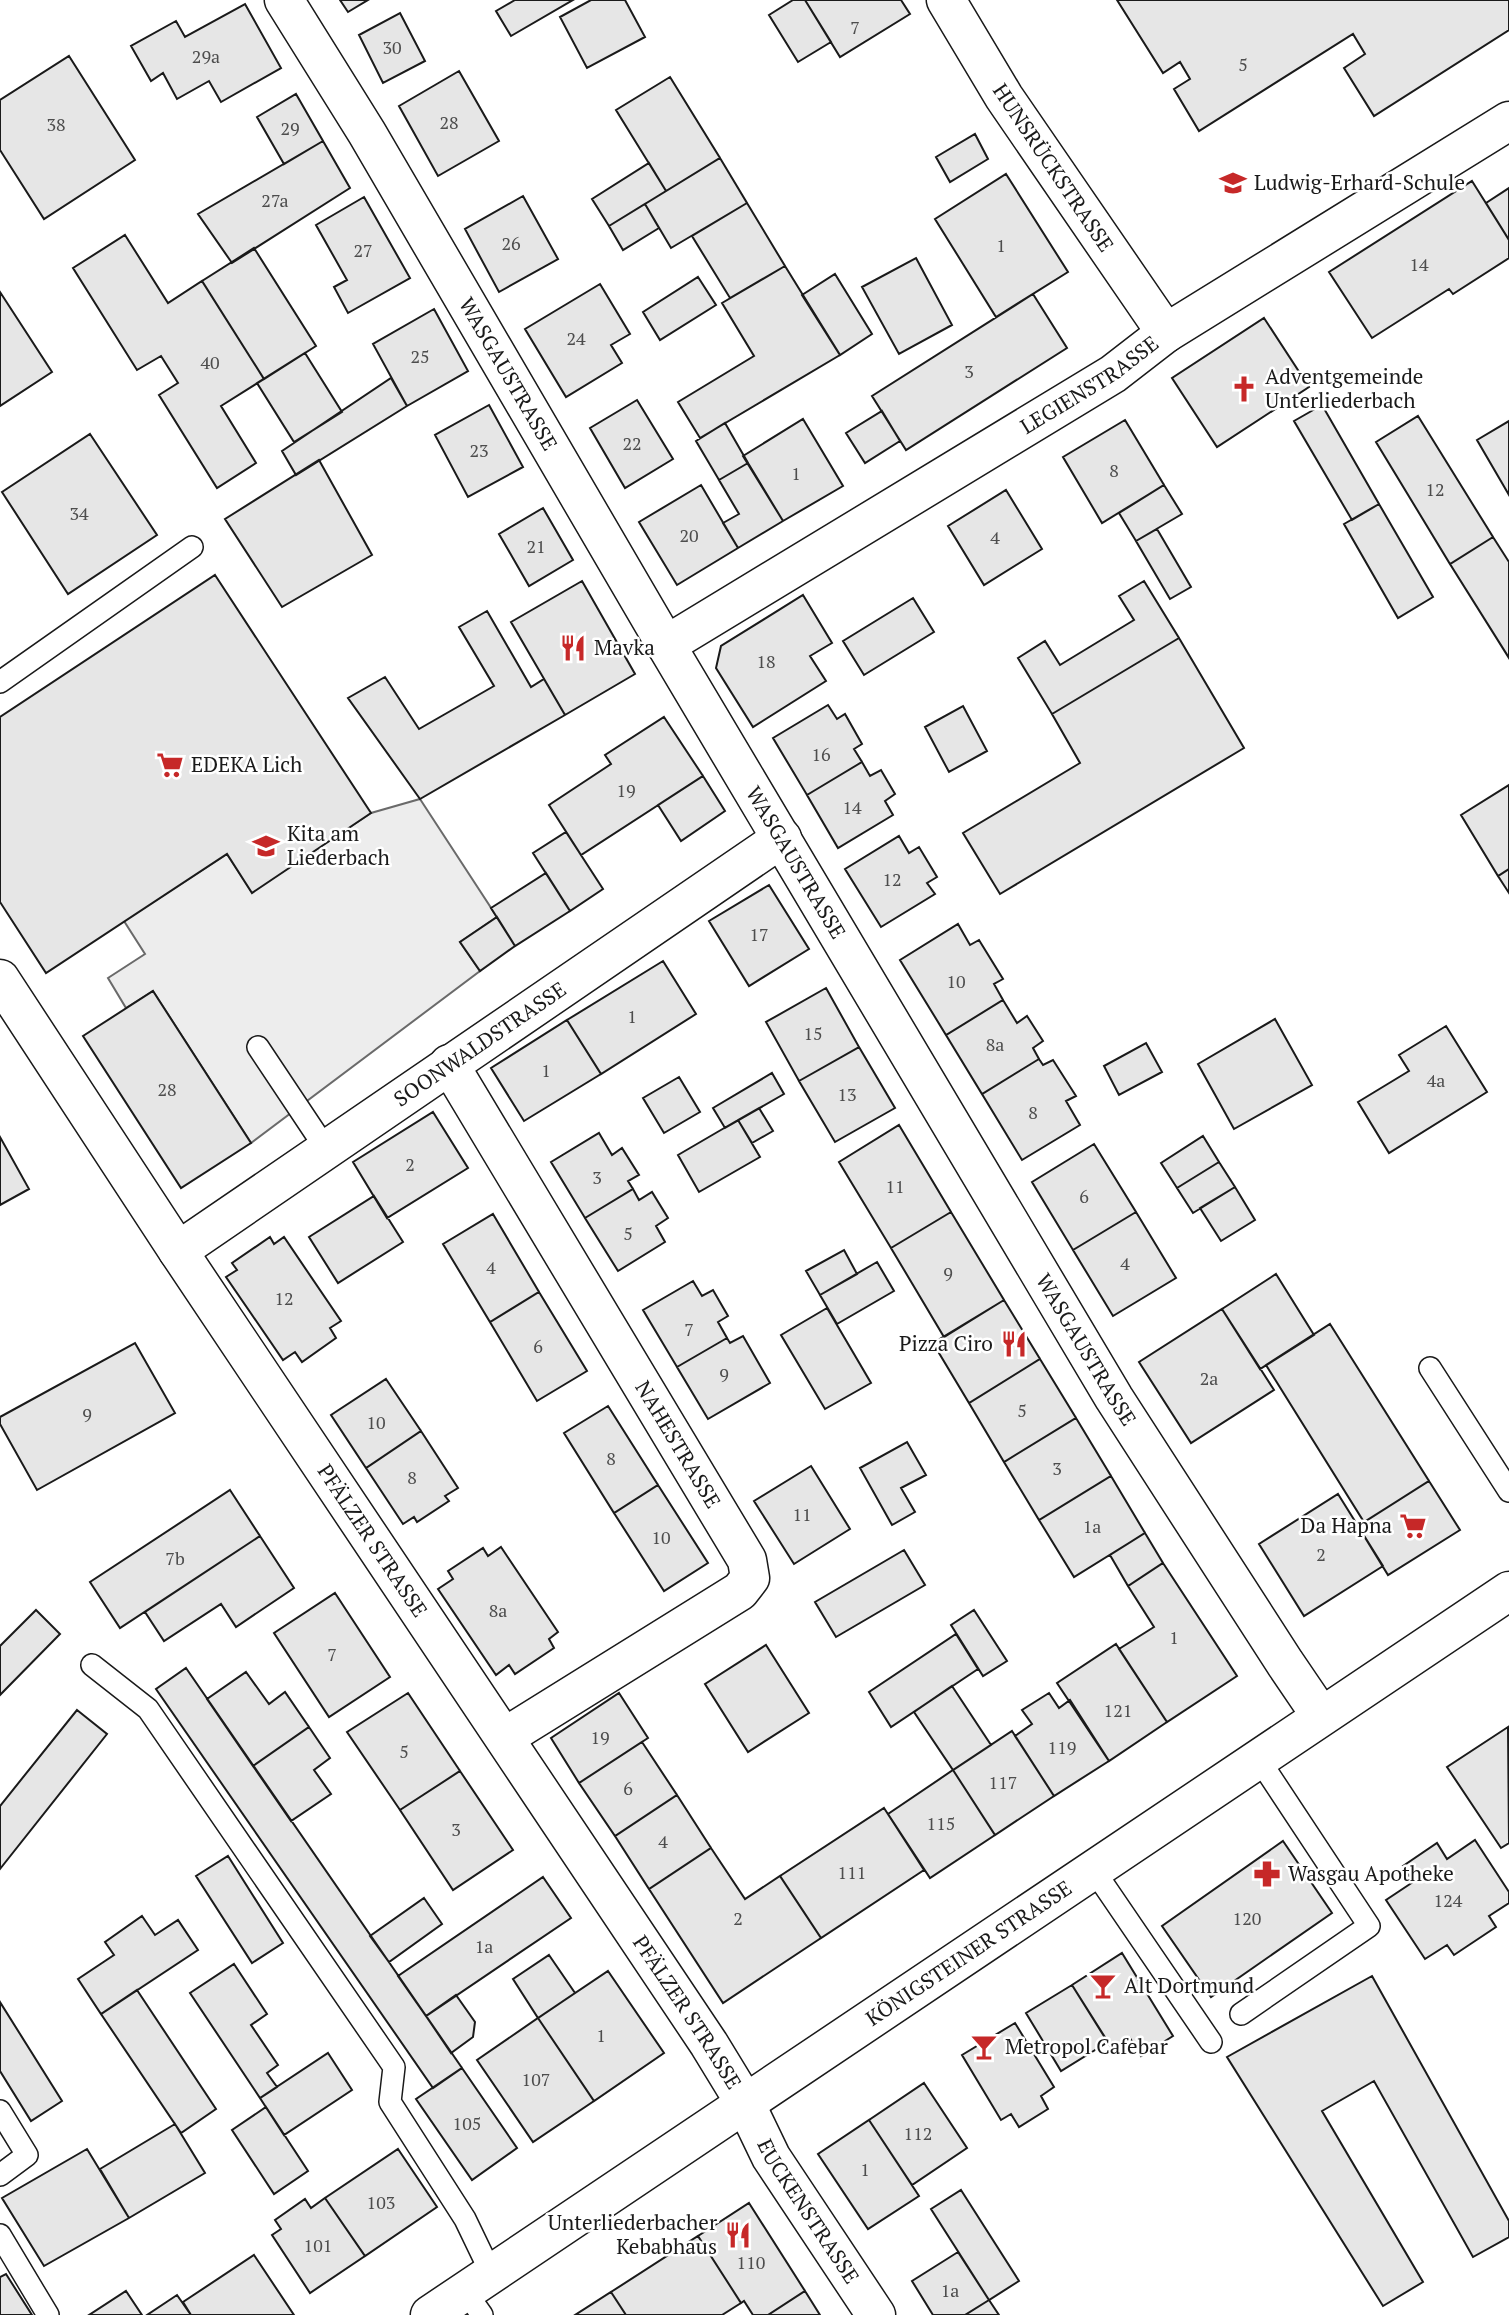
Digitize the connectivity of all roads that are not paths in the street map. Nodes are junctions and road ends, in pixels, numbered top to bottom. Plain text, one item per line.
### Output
1 (284, 0) edge
2 (946, 0) edge
3 (1509, 121) edge
4 (1166, 333) junction
5 (192, 547) dead end
6 (666, 645) junction
7 (0, 682) edge
8 (782, 838) junction
9 (0, 979) edge
10 (258, 1047) dead end
11 (449, 1064) junction
12 (326, 1149) junction
13 (178, 1251) junction
14 (1430, 1368) dead end
15 (1509, 1491) edge
16 (1509, 1591) edge
17 (92, 1665) dead end
18 (1321, 1716) junction
19 (505, 1737) junction
20 (1258, 1758) junction
21 (1093, 1869) junction
22 (1241, 2014) dead end
23 (1211, 2042) dead end
24 (745, 2103) junction
25 (0, 2111) edge
26 (0, 2175) edge
27 (0, 2235) edge
28 (479, 2293) edge
29 (48, 2315) edge
30 (430, 2315) edge
31 (876, 2315) edge

1 - 6 street, WASGAUSTRASSE
2 - 4 street, HUNSRÜCKSTRASSE
3 - 4 street, LEGIENSTRASSE
4 - 6 street, LEGIENSTRASSE
5 - 7 lane
6 - 8 street, WASGAUSTRASSE
8 - 11 street, SOONWALDSTRASSE
8 - 18 street, WASGAUSTRASSE
9 - 13 street, PFÄLZER STRASSE
10 - 12 lane
11 - 12 street, SOONWALDSTRASSE
11 - 19 street, NAHESTRASSE
12 - 13 street, SOONWALDSTRASSE
13 - 19 street, PFÄLZER STRASSE
14 - 15 lane
16 - 18 street, KÖNIGSTEINER STRASSE
17 - 28 lane
18 - 20 street, KÖNIGSTEINER STRASSE
19 - 24 street, PFÄLZER STRASSE
20 - 21 street, KÖNIGSTEINER STRASSE
20 - 22 lane
21 - 23 lane
21 - 24 street, KÖNIGSTEINER STRASSE
24 - 28 street, KÖNIGSTEINER STRASSE
24 - 31 street, EUCKENSTRASSE
25 - 26 lane
27 - 29 lane
28 - 30 street, KÖNIGSTEINER STRASSE

